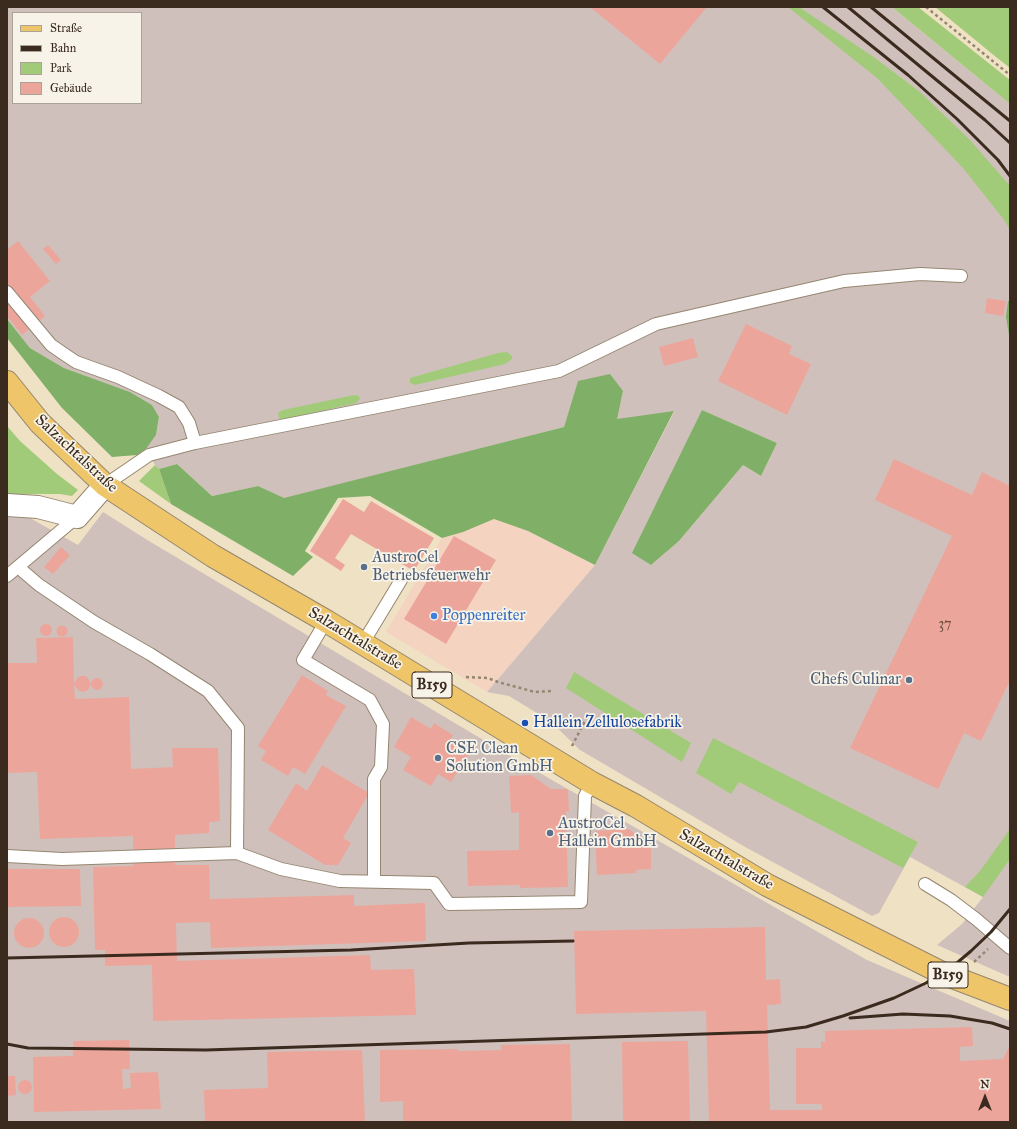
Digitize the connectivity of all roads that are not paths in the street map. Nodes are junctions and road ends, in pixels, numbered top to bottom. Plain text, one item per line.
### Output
1 (960, 276) dead end
2 (7, 292) edge
3 (7, 382) edge
4 (195, 443) junction
5 (105, 485) junction
6 (7, 505) edge
7 (77, 517) junction
8 (18, 567) junction
9 (7, 576) edge
10 (401, 580) dead end
11 (326, 621) junction
12 (362, 643) junction
13 (583, 777) junction
14 (237, 853) junction
15 (7, 856) edge
16 (374, 881) junction
17 (925, 884) dead end
18 (1006, 943) edge
19 (1010, 1000) edge

1 - 4 lane
2 - 4 lane
3 - 5 main road, Salzachtalstraße / B159
4 - 5 lane
5 - 7 street
5 - 11 main road, Salzachtalstraße / B159
6 - 7 street
7 - 8 lane
8 - 9 lane
8 - 14 lane
10 - 12 lane
11 - 12 main road, Salzachtalstraße / B159
11 - 16 lane
12 - 13 main road, Salzachtalstraße / B159
13 - 16 lane
13 - 19 main road, Salzachtalstraße / B159
14 - 15 lane
14 - 16 lane
17 - 18 lane

